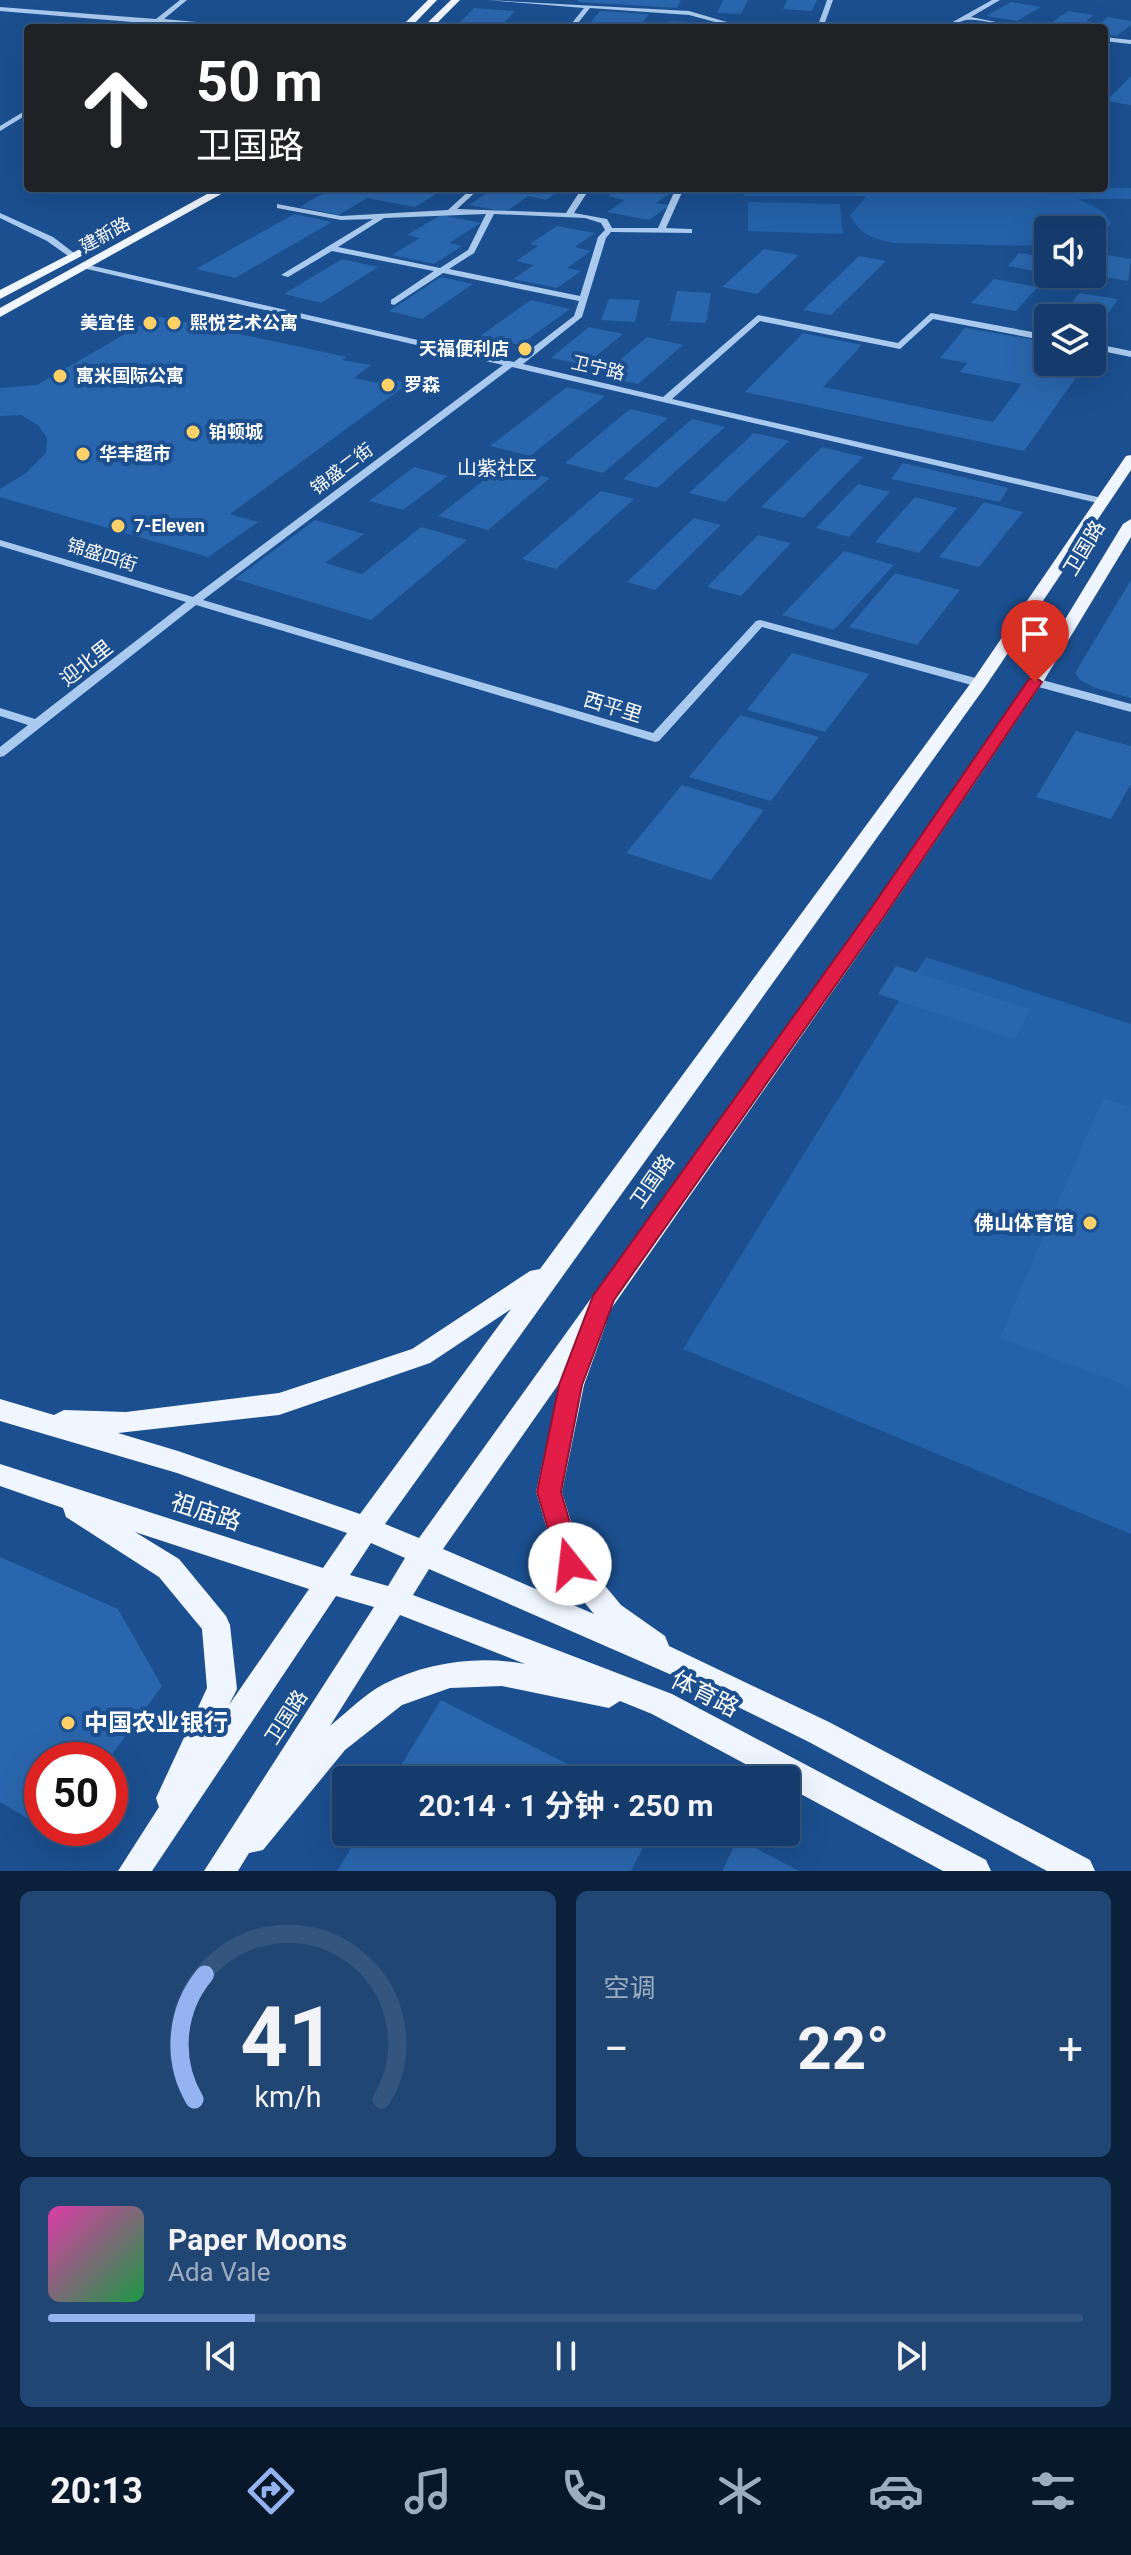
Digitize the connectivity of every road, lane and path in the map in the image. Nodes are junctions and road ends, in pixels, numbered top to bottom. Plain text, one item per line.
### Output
1 (184, 0) edge
2 (433, 0) edge
3 (456, 0) edge
4 (490, 0) edge
5 (830, 0) edge
6 (997, 0) edge
7 (588, 7) junction
8 (0, 9) edge
9 (967, 18) junction
10 (157, 20) junction
11 (152, 24) edge
12 (208, 24) edge
13 (409, 24) edge
14 (431, 24) edge
15 (574, 24) edge
16 (730, 24) edge
17 (821, 24) edge
18 (954, 24) edge
19 (1001, 24) edge
20 (1108, 39) edge
21 (1131, 42) edge
22 (24, 114) edge
23 (0, 129) edge
24 (194, 192) edge
25 (219, 192) edge
26 (472, 192) edge
27 (583, 192) edge
28 (678, 192) edge
29 (280, 206) dead end
30 (491, 212) junction
31 (449, 213) junction
32 (0, 215) edge
33 (569, 215) junction
34 (382, 216) junction
35 (662, 229) junction
36 (609, 230) junction
37 (689, 231) dead end
38 (331, 248) junction
39 (74, 256) junction
40 (87, 266) junction
41 (443, 271) junction
42 (285, 275) dead end
43 (0, 295) edge
44 (583, 299) junction
45 (394, 302) dead end
46 (0, 313) edge
47 (1034, 335) edge
48 (1106, 349) edge
49 (1131, 354) edge
50 (513, 364) junction
51 (665, 400) junction
52 (1131, 459) edge
53 (1102, 501) junction
54 (1131, 524) edge
55 (0, 543) edge
56 (194, 601) junction
57 (1035, 682) junction
58 (979, 683) junction
59 (1131, 708) edge
60 (0, 712) edge
61 (37, 724) junction
62 (0, 753) edge
63 (549, 1272) junction
64 (604, 1296) junction
65 (0, 1410) edge
66 (34, 1420) junction
67 (0, 1475) edge
68 (49, 1492) junction
69 (366, 1528) junction
70 (424, 1553) junction
71 (330, 1581) junction
72 (394, 1600) junction
73 (691, 1670) junction
74 (662, 1704) junction
75 (140, 1862) edge
76 (221, 1871) edge
77 (975, 1871) edge
78 (1079, 1871) edge

1 - 10 street
2 - 13 main road
3 - 14 main road
4 - 7 street
5 - 17 street
6 - 9 street
7 - 15 street
7 - 16 street
8 - 10 street
9 - 18 street
9 - 19 street
10 - 11 street
10 - 12 street
20 - 21 street
22 - 23 street
24 - 39 main road, 建新路
25 - 40 main road, 建新路
26 - 31 street
27 - 33 street
28 - 35 street
29 - 34 street
30 - 31 street
30 - 33 street
30 - 41 street
31 - 34 street
32 - 39 street
33 - 36 street
34 - 38 street
35 - 36 street
35 - 37 street
36 - 44 street, 锦盛二街
38 - 41 street
38 - 42 street
39 - 43 main road, 建新路
40 - 46 main road, 建新路
40 - 50 street, 卫宁路
41 - 44 street
41 - 45 street
44 - 50 street, 锦盛二街
47 - 51 street
48 - 49 street
50 - 51 street, 卫宁路
50 - 56 street, 锦盛二街
51 - 53 street, 卫宁路
52 - 53 main road
53 - 58 main road
54 - 57 main road, 卫国路
55 - 56 street, 锦盛四街
56 - 58 street, 西平里
56 - 61 street, 迎北里
57 - 59 street
57 - 64 main road, 卫国路
58 - 63 main road
60 - 61 street
61 - 62 street, 迎北里
63 - 66 main road
63 - 69 main road
64 - 70 main road, 卫国路
64 - 73 main road
65 - 66 main road, 祖庙路
66 - 69 main road, 祖庙路
67 - 68 main road, 祖庙路
68 - 71 main road, 祖庙路
68 - 75 main road
69 - 70 main road, 祖庙路
69 - 71 main road
70 - 72 main road, 卫国路
70 - 73 main road, 祖庙路
71 - 72 main road, 祖庙路
71 - 75 main road
72 - 74 main road, 体育路
72 - 76 main road, 卫国路
73 - 78 main road, 体育路
74 - 76 main road
74 - 77 main road, 体育路

